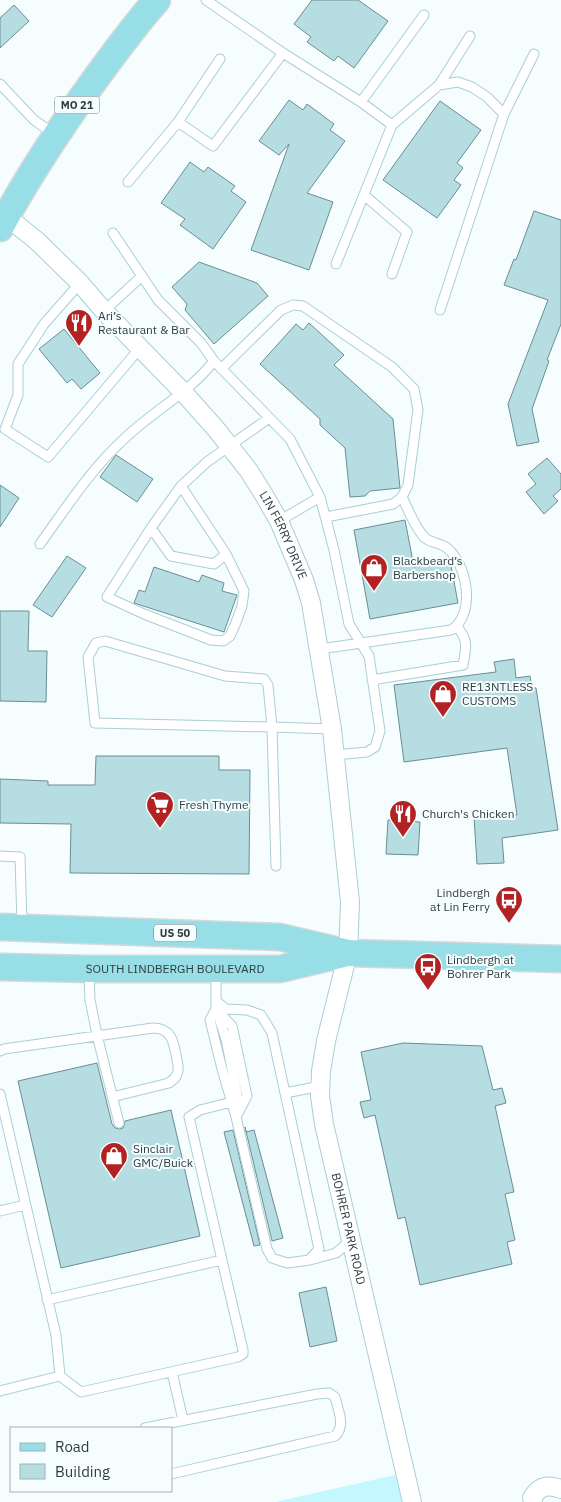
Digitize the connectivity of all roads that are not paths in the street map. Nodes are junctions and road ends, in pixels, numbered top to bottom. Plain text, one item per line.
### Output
1 (157, 0) edge
2 (206, 0) edge
3 (424, 15) dead end
4 (470, 36) dead end
5 (283, 53) junction
6 (534, 54) dead end
7 (220, 58) dead end
8 (0, 84) edge
9 (439, 84) junction
10 (361, 102) junction
11 (504, 114) junction
12 (178, 122) junction
13 (392, 125) junction
14 (56, 136) junction
15 (128, 182) dead end
16 (364, 195) junction
17 (3, 222) edge
18 (113, 233) dead end
19 (336, 264) dead end
20 (392, 274) dead end
21 (142, 276) junction
22 (80, 284) junction
23 (440, 310) dead end
24 (104, 311) junction
25 (140, 348) junction
26 (214, 361) junction
27 (221, 369) junction
28 (183, 392) junction
29 (269, 418) junction
30 (230, 446) junction
31 (181, 486) junction
32 (320, 497) junction
33 (402, 498) junction
34 (326, 517) junction
35 (279, 521) junction
36 (151, 528) junction
37 (40, 544) dead end
38 (226, 554) junction
39 (457, 626) junction
40 (361, 644) junction
41 (320, 649) junction
42 (372, 680) junction
43 (272, 727) junction
44 (332, 729) junction
45 (335, 755) junction
46 (0, 856) edge
47 (276, 866) dead end
48 (11, 928) edge
49 (348, 953) junction
50 (561, 959) edge
51 (0, 967) edge
52 (216, 968) junction
53 (89, 970) junction
54 (216, 1005) junction
55 (97, 1035) junction
56 (0, 1051) edge
57 (321, 1086) junction
58 (285, 1093) junction
59 (0, 1094) edge
60 (112, 1097) junction
61 (232, 1102) junction
62 (236, 1117) junction
63 (119, 1123) dead end
64 (25, 1205) junction
65 (0, 1211) edge
66 (351, 1240) junction
67 (222, 1260) junction
68 (310, 1260) junction
69 (47, 1300) junction
70 (172, 1372) junction
71 (60, 1376) junction
72 (0, 1391) edge
73 (183, 1420) junction
74 (150, 1427) edge
75 (172, 1474) edge
76 (561, 1488) edge
77 (412, 1502) edge
78 (533, 1502) edge

1 - 14 main road, MO 21
2 - 5 lane
3 - 10 lane
4 - 9 lane
5 - 10 lane
5 - 12 lane
6 - 11 lane
7 - 12 lane
8 - 14 lane
9 - 11 lane
9 - 13 lane
10 - 13 lane
11 - 23 lane
12 - 15 lane
13 - 16 lane
14 - 17 main road, MO 21
16 - 19 lane
16 - 20 lane
17 - 22 street, LIN FERRY DRIVE
18 - 21 lane
21 - 24 lane
21 - 26 lane
22 - 24 street, LIN FERRY DRIVE
22 - 25 lane
24 - 25 street, LIN FERRY DRIVE
25 - 28 street, LIN FERRY DRIVE
26 - 27 lane
26 - 28 lane
27 - 29 lane
27 - 33 lane
28 - 30 street, LIN FERRY DRIVE
28 - 37 lane
29 - 30 lane
29 - 32 lane
30 - 31 lane
30 - 35 street, LIN FERRY DRIVE
31 - 36 lane
31 - 38 lane
32 - 34 lane
32 - 35 lane
33 - 34 lane
33 - 39 lane
34 - 40 lane
35 - 41 street, LIN FERRY DRIVE
36 - 38 lane
36 - 38 lane
39 - 40 lane
39 - 42 lane
40 - 41 lane
40 - 42 lane
41 - 44 street, LIN FERRY DRIVE
42 - 45 lane
43 - 43 lane
43 - 44 lane
43 - 47 lane
44 - 45 street, LIN FERRY DRIVE
45 - 49 street, LIN FERRY DRIVE
46 - 48 lane
48 - 49 main road, SOUTH LINDBERGH BOULEVARD / US 50
49 - 50 main road, SOUTH LINDBERGH BOULEVARD / US 50
49 - 52 main road, SOUTH LINDBERGH BOULEVARD / US 50
49 - 57 street, BOHRER PARK ROAD
51 - 53 main road, SOUTH LINDBERGH BOULEVARD / US 50
52 - 53 main road, SOUTH LINDBERGH BOULEVARD / US 50
52 - 54 lane
53 - 55 lane
54 - 58 lane
54 - 61 lane
54 - 62 lane
55 - 56 lane
55 - 60 lane
55 - 60 lane
57 - 58 lane
57 - 66 street, BOHRER PARK ROAD
58 - 68 lane
59 - 64 lane
60 - 63 lane
61 - 62 lane
61 - 67 lane
62 - 68 lane
64 - 65 lane
64 - 69 lane
66 - 68 lane
66 - 77 street, BOHRER PARK ROAD
67 - 69 lane
67 - 70 lane
69 - 71 lane
70 - 71 lane
70 - 73 lane
71 - 72 lane
73 - 74 lane
73 - 75 lane
76 - 78 street

